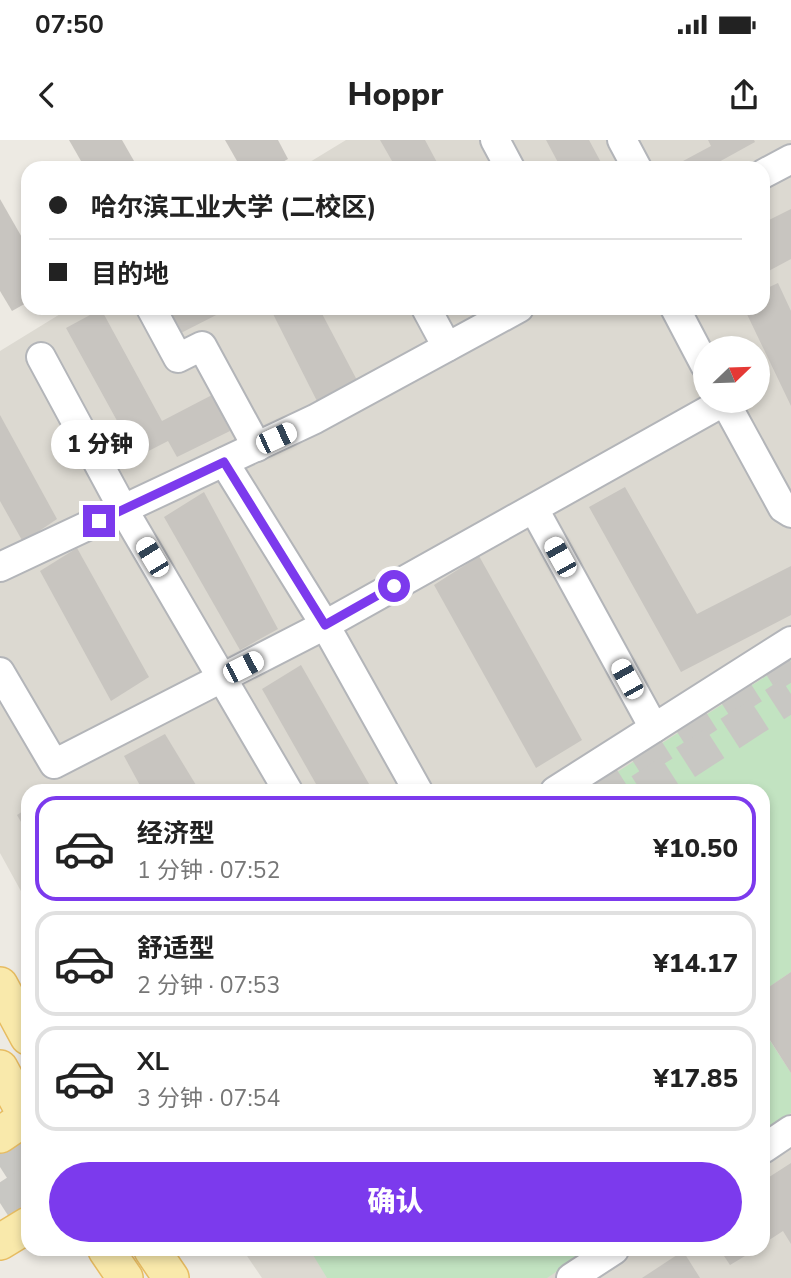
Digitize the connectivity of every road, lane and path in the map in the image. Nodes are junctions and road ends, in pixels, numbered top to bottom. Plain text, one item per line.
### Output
1 (495, 140) edge
2 (622, 140) edge
3 (781, 140) edge
4 (791, 159) edge
5 (506, 161) edge
6 (633, 161) edge
7 (770, 170) edge
8 (155, 315) edge
9 (430, 315) edge
10 (506, 315) edge
11 (679, 315) edge
12 (693, 342) edge
13 (447, 348) junction
14 (41, 356) dead end
15 (704, 413) edge
16 (732, 413) edge
17 (257, 447) junction
18 (224, 462) junction
19 (123, 509) junction
20 (534, 509) junction
21 (791, 513) edge
22 (0, 567) edge
23 (325, 625) junction
24 (791, 641) edge
25 (0, 671) edge
26 (223, 678) junction
27 (654, 728) junction
28 (284, 784) edge
29 (414, 784) edge
30 (566, 784) edge
31 (0, 985) edge
32 (21, 1024) edge
33 (0, 1068) edge
34 (21, 1122) edge
35 (791, 1130) edge
36 (770, 1144) edge
37 (21, 1229) edge
38 (0, 1242) edge
39 (110, 1256) edge
40 (156, 1256) edge
41 (605, 1256) edge
42 (125, 1278) edge
43 (171, 1278) edge
44 (571, 1278) edge

1 - 5 street
2 - 6 street
3 - 4 street
4 - 7 street
8 - 17 street
9 - 13 street
10 - 13 street
11 - 12 street
13 - 17 street
14 - 19 street
15 - 20 street
16 - 21 street
17 - 18 street
18 - 19 street
18 - 23 street
19 - 22 street
19 - 26 street
20 - 23 street
20 - 27 street
23 - 26 street
23 - 29 street
24 - 27 street
25 - 26 street
26 - 28 street
27 - 30 street
31 - 32 main road
33 - 34 main road
35 - 36 street
37 - 38 main road
39 - 42 main road
40 - 43 main road
41 - 44 street

